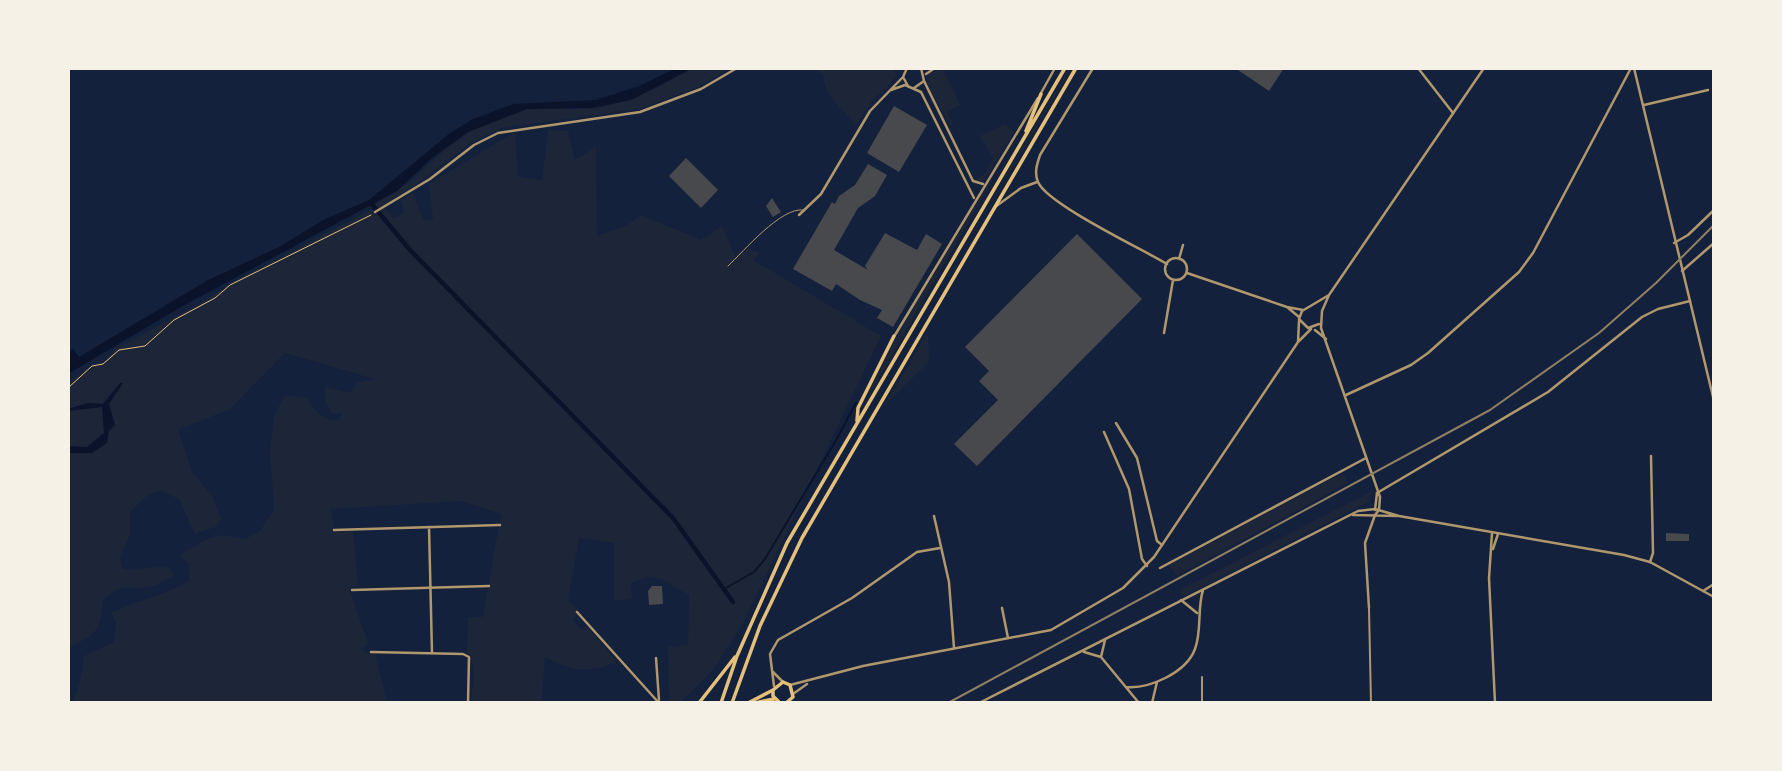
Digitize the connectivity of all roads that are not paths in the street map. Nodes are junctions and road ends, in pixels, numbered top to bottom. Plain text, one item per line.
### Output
1 (737, 68) edge
2 (907, 68) edge
3 (921, 68) edge
4 (935, 68) edge
5 (1055, 68) edge
6 (1065, 68) edge
7 (1076, 68) edge
8 (1093, 68) edge
9 (1418, 68) edge
10 (1484, 68) edge
11 (1632, 68) edge
12 (898, 69) edge
13 (903, 76) junction
14 (925, 79) junction
15 (908, 86) junction
16 (914, 88) junction
17 (1709, 90) dead end
18 (885, 93) junction
19 (1041, 94) junction
20 (1643, 105) junction
21 (1453, 113) junction
22 (1023, 139) junction
23 (1038, 182) junction
24 (985, 183) junction
25 (975, 200) junction
26 (995, 207) junction
27 (805, 210) junction
28 (1714, 210) edge
29 (377, 211) road end
30 (799, 215) dead end
31 (1674, 243) junction
32 (1714, 243) edge
33 (1183, 245) dead end
34 (1179, 259) junction
35 (1167, 264) junction
36 (727, 266) dead end
37 (1682, 271) junction
38 (1187, 273) junction
39 (1173, 280) junction
40 (1329, 295) junction
41 (1690, 301) junction
42 (1287, 307) junction
43 (1313, 307) junction
44 (1304, 310) junction
45 (1321, 316) junction
46 (1299, 318) junction
47 (1321, 321) junction
48 (1312, 329) junction
49 (1164, 333) dead end
50 (894, 336) joint
51 (1325, 339) junction
52 (1298, 342) junction
53 (1714, 368) edge
54 (1706, 369) junction
55 (1346, 395) junction
56 (1714, 401) edge
57 (857, 423) junction
58 (1116, 423) dead end
59 (1104, 432) dead end
60 (1651, 456) dead end
61 (1366, 458) junction
62 (1377, 493) junction
63 (1377, 509) junction
64 (1353, 514) junction
65 (1375, 515) junction
66 (934, 516) dead end
67 (1399, 516) junction
68 (500, 525) dead end
69 (429, 527) junction
70 (334, 530) dead end
71 (1492, 533) junction
72 (1498, 534) junction
73 (1162, 545) junction
74 (940, 548) junction
75 (1493, 549) junction
76 (1650, 562) junction
77 (1147, 566) junction
78 (1160, 568) dead end
79 (1714, 584) edge
80 (489, 586) dead end
81 (430, 587) junction
82 (1203, 589) junction
83 (352, 590) dead end
84 (1703, 591) junction
85 (1714, 597) edge
86 (1181, 600) junction
87 (1002, 608) dead end
88 (1369, 608) joint
89 (577, 612) dead end
90 (1197, 613) junction
91 (1008, 638) junction
92 (1105, 640) junction
93 (954, 648) junction
94 (371, 652) dead end
95 (1083, 652) junction
96 (432, 653) junction
97 (737, 656) junction
98 (1101, 657) junction
99 (656, 658) dead end
100 (772, 671) junction
101 (1202, 677) dead end
102 (783, 682) junction
103 (808, 682) junction
104 (1157, 682) junction
105 (790, 685) junction
106 (1126, 687) junction
107 (773, 688) junction
108 (793, 694) junction
109 (775, 699) junction
110 (659, 701) edge
111 (759, 702) edge
112 (789, 702) edge
113 (468, 703) edge
114 (699, 703) edge
115 (721, 703) edge
116 (732, 703) edge
117 (748, 703) edge
118 (780, 703) edge
119 (979, 703) edge
120 (1139, 703) edge
121 (1152, 703) edge
122 (1202, 703) edge
123 (1371, 703) edge
124 (1495, 703) edge

1 - 29 street
2 - 13 street
3 - 14 street
4 - 14 street
5 - 19 street
6 - 22 main road
7 - 26 main road
8 - 23 street
9 - 21 street
10 - 21 street
11 - 20 street
11 - 55 street
12 - 13 street
13 - 15 street
13 - 18 street
14 - 16 street
14 - 24 street
15 - 16 street
15 - 18 street
16 - 25 street
17 - 20 street
18 - 27 street
19 - 22 main road
19 - 24 street
20 - 31 street
21 - 40 street
22 - 57 main road
23 - 26 street
23 - 35 street
24 - 25 street
25 - 50 street
26 - 116 main road
27 - 30 street
27 - 36 lane
28 - 31 street
31 - 37 street
32 - 37 street
33 - 34 street
34 - 35 street
34 - 38 street
35 - 39 street
37 - 41 street
38 - 39 street
38 - 42 street
39 - 49 street
40 - 43 street
40 - 45 street
41 - 54 street
41 - 62 street
42 - 44 street
42 - 46 street
43 - 44 street
43 - 45 street
44 - 46 street
45 - 47 street
46 - 48 street
46 - 52 street
47 - 48 street
47 - 51 street
48 - 51 street
48 - 52 street
50 - 57 main road
51 - 55 street
52 - 73 street
53 - 54 street
54 - 56 street
55 - 61 street
57 - 97 main road
58 - 73 street
59 - 77 street
60 - 76 street
61 - 62 street
61 - 78 street
62 - 63 street
63 - 64 street
63 - 65 street
63 - 67 street
64 - 65 street
64 - 82 street
65 - 67 street
65 - 88 street
66 - 74 street
67 - 71 street
68 - 69 street
69 - 70 street
69 - 81 street
71 - 72 street
71 - 75 street
72 - 75 street
72 - 76 street
73 - 77 street
74 - 93 street
74 - 100 street
75 - 124 street
76 - 84 street
77 - 91 street
79 - 84 street
80 - 81 street
81 - 83 street
81 - 96 street
82 - 86 street
82 - 90 street
84 - 85 street
86 - 90 street
86 - 92 street
87 - 91 street
88 - 123 street
89 - 110 street
90 - 104 street
91 - 93 street
92 - 95 street
92 - 98 street
93 - 103 street
94 - 96 street
95 - 98 street
95 - 119 street
96 - 113 street
97 - 114 main road
97 - 115 main road
98 - 106 street
99 - 110 street
100 - 102 street
100 - 107 street
101 - 122 street
102 - 105 main road
102 - 107 main road
103 - 105 street
103 - 108 street
104 - 106 street
104 - 121 street
105 - 108 main road
106 - 120 street
107 - 109 main road
107 - 111 main road
108 - 112 main road
109 - 111 main road
109 - 118 main road
111 - 117 main road

